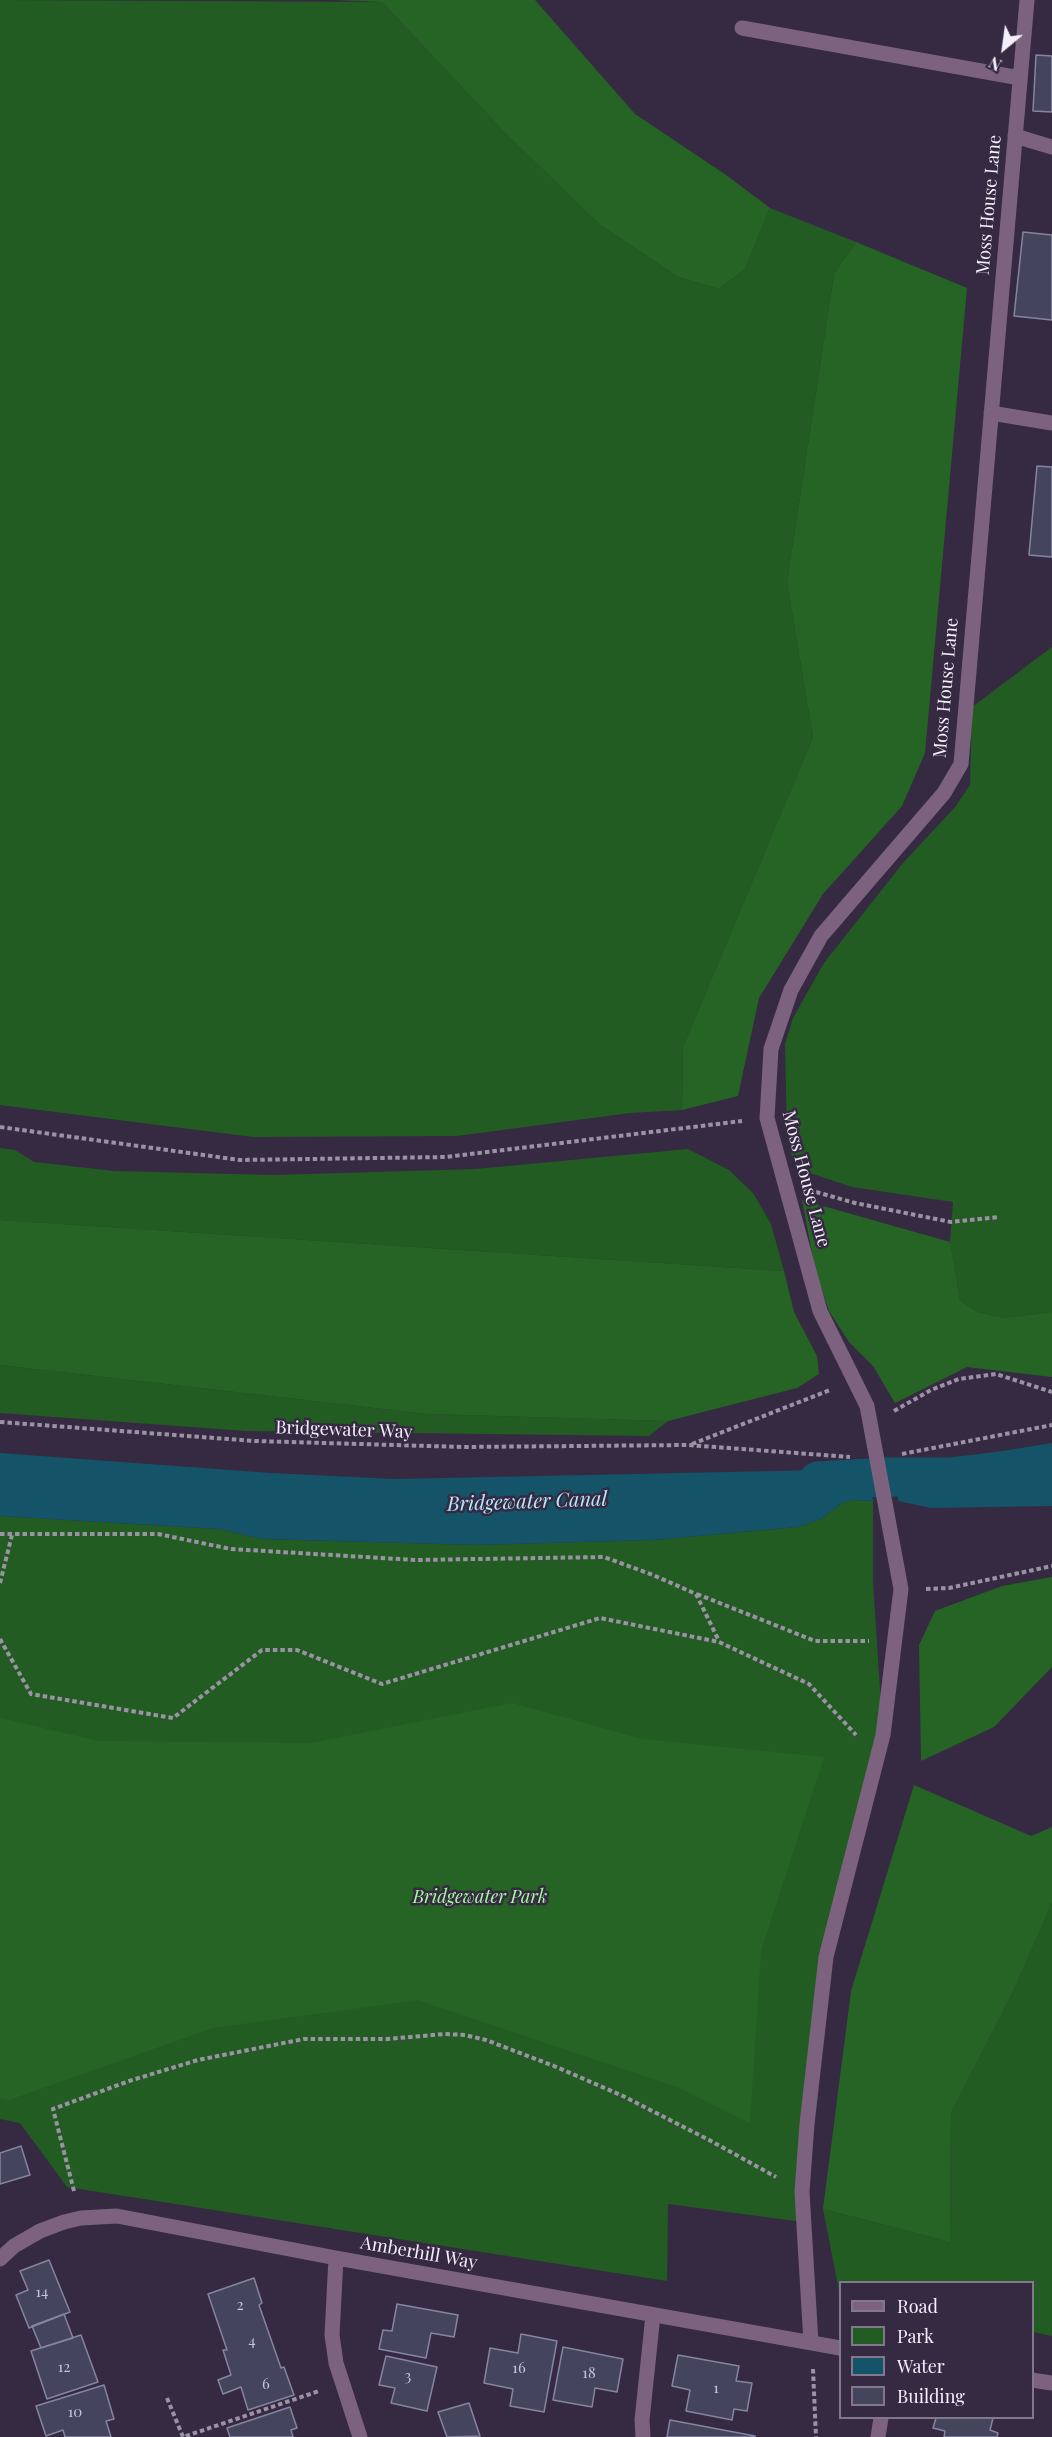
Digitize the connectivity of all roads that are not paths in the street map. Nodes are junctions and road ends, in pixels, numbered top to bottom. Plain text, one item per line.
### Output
1 (1027, 0) edge
2 (742, 28) dead end
3 (1020, 78) junction
4 (1015, 136) junction
5 (1052, 147) edge
6 (991, 413) junction
7 (1052, 423) edge
8 (336, 2258) junction
9 (0, 2259) edge
10 (653, 2315) junction
11 (811, 2343) junction
12 (839, 2348) edge
13 (1034, 2380) edge
14 (1052, 2384) edge
15 (881, 2419) edge
16 (360, 2437) edge
17 (643, 2437) edge
18 (878, 2437) edge

1 - 3 street, Moss House Lane
2 - 3 street
3 - 4 street, Moss House Lane
4 - 5 street
4 - 6 street, Moss House Lane
6 - 7 street
6 - 11 street, Moss House Lane
8 - 9 street, Amberhill Way
8 - 10 street, Amberhill Way
8 - 16 street
10 - 11 street, Amberhill Way
10 - 17 street
11 - 12 street, Amberhill Way
13 - 14 street
15 - 18 street

